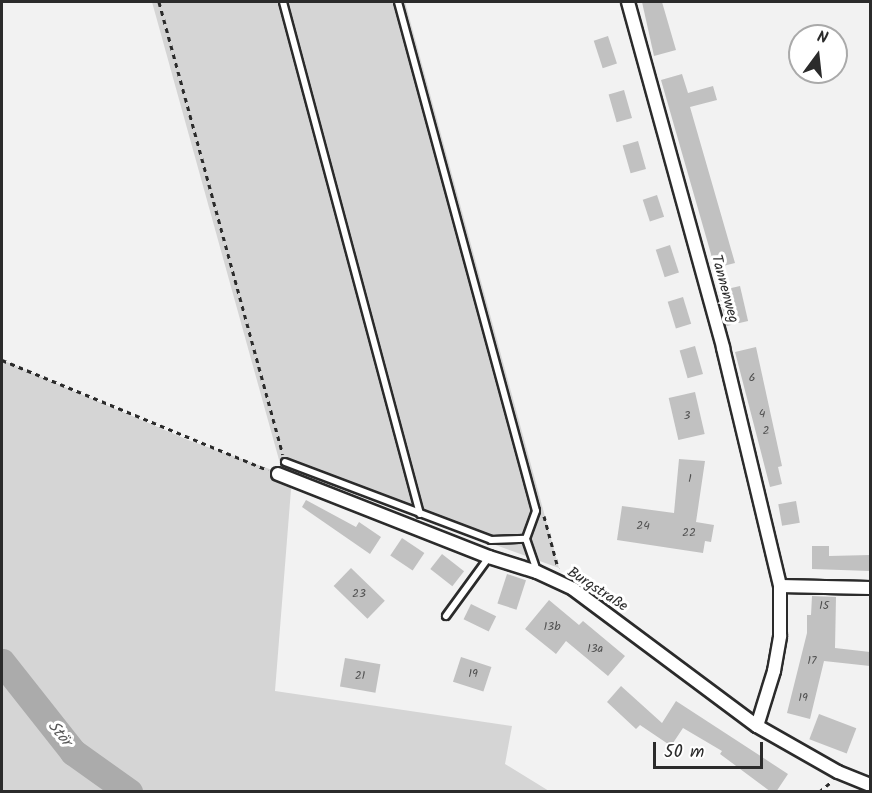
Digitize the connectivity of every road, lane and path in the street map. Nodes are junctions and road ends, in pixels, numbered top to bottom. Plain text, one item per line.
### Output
1 (159, 2) edge
2 (283, 2) edge
3 (398, 2) edge
4 (628, 2) edge
5 (2, 360) edge
6 (285, 462) joint
7 (279, 474) joint
8 (420, 514) junction
9 (526, 539) junction
10 (489, 557) junction
11 (537, 572) junction
12 (780, 586) junction
13 (870, 588) edge
14 (446, 616) dead end
15 (758, 726) junction
16 (870, 785) edge

1 - 6 path
2 - 8 lane
3 - 9 lane
4 - 12 street, Tannenweg
5 - 7 path
6 - 8 lane
7 - 10 street, Burgstraße
8 - 9 lane
9 - 11 lane
10 - 11 street, Burgstraße
10 - 14 lane
11 - 15 street, Burgstraße
12 - 13 street
12 - 15 street, Tannenweg
15 - 16 street, Burgstraße

